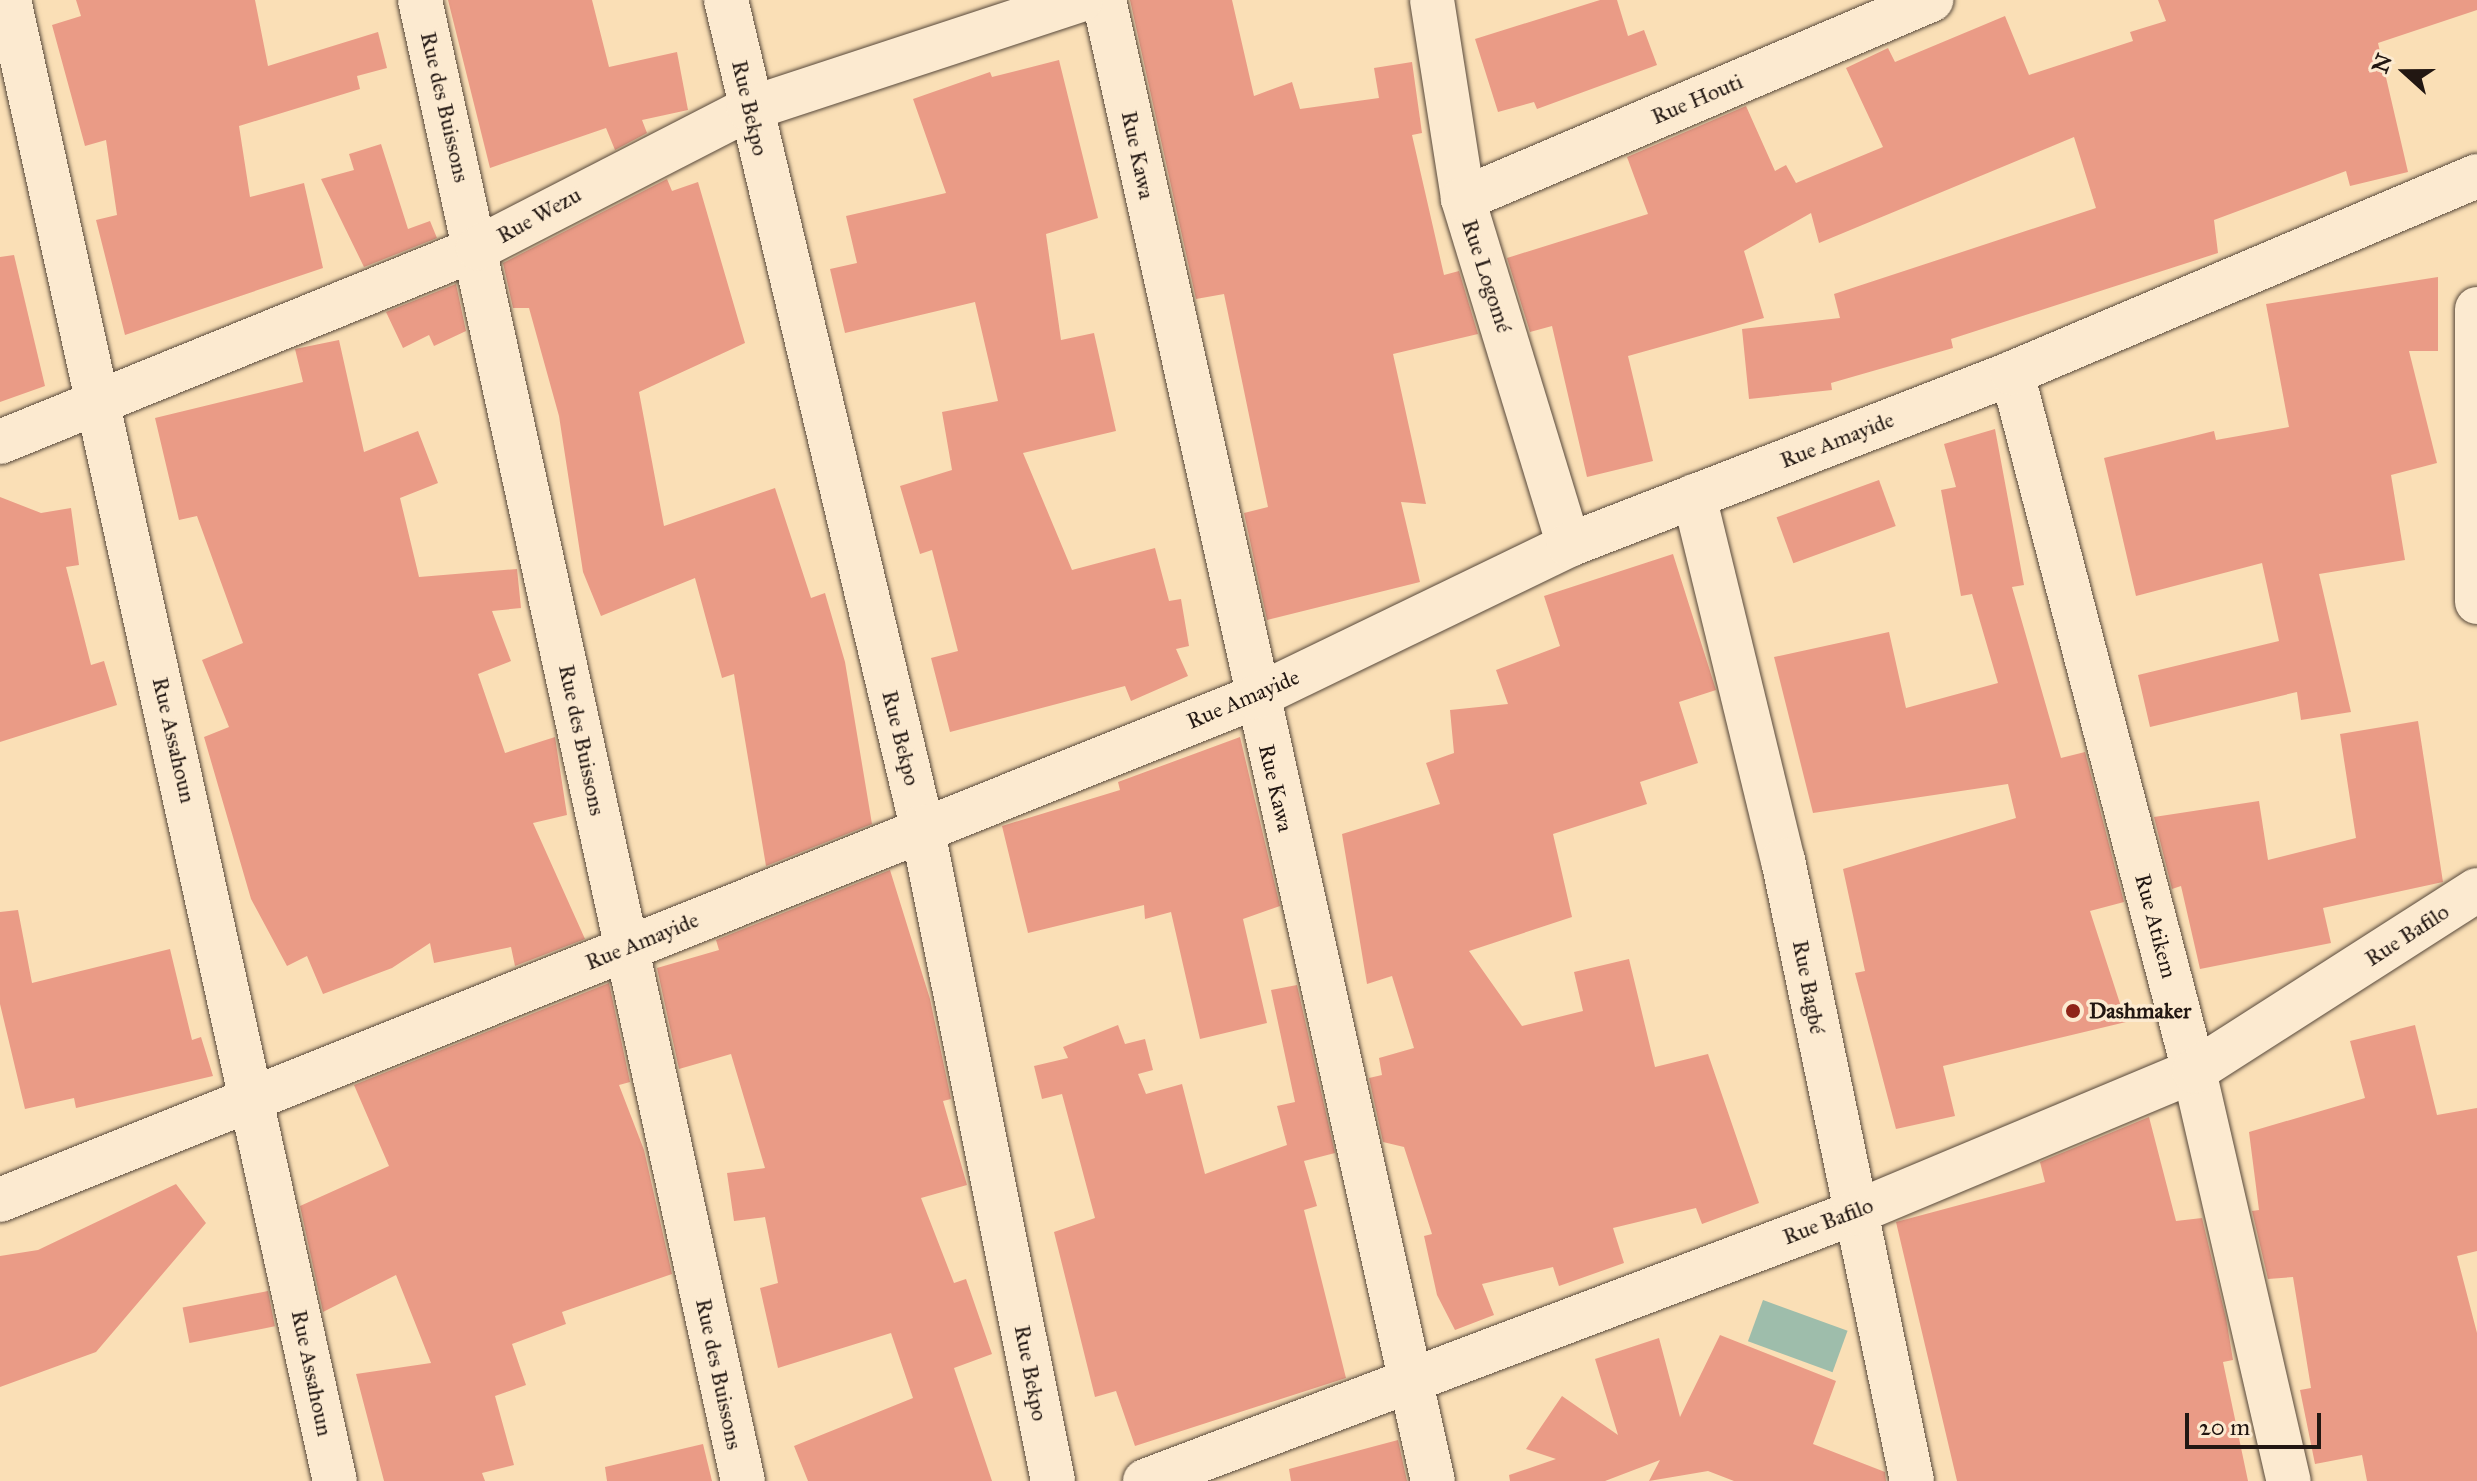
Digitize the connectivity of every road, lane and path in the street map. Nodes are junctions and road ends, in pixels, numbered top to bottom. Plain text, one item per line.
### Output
1 (9, 0) edge
2 (420, 0) edge
3 (726, 0) edge
4 (1081, 0) edge
5 (1104, 0) edge
6 (1432, 0) edge
7 (1931, 0) edge
8 (749, 109) junction
9 (2477, 176) edge
10 (1463, 199) junction
11 (478, 248) junction
12 (2477, 309) edge
13 (2012, 373) junction
14 (98, 403) junction
15 (0, 442) edge
16 (1694, 496) junction
17 (1569, 545) junction
18 (2477, 602) edge
19 (1255, 697) junction
20 (922, 827) junction
21 (2477, 890) edge
22 (626, 949) junction
23 (2194, 1071) junction
24 (254, 1096) junction
25 (0, 1200) edge
26 (1854, 1213) junction
27 (1411, 1375) junction
28 (335, 1481) edge
29 (743, 1481) edge
30 (1053, 1481) edge
31 (1145, 1481) edge
32 (1433, 1481) edge
33 (1912, 1481) edge
34 (2289, 1481) edge

1 - 14 street, Rue Assahoun
2 - 11 street, Rue des Buissons
3 - 8 street, Rue Bekpo
4 - 8 street, Rue Wezu
5 - 19 street, Rue Kawa
6 - 10 street, Rue Logomé
7 - 10 street, Rue Houti
8 - 11 street, Rue Wezu
8 - 20 street, Rue Bekpo
9 - 13 street, Rue Amayide
10 - 17 street, Rue Logomé
11 - 14 street, Rue Wezu
11 - 22 street, Rue des Buissons
12 - 18 street
13 - 16 street, Rue Amayide
13 - 23 street, Rue Atikem
14 - 15 street, Rue Wezu
14 - 24 street, Rue Assahoun
16 - 17 street, Rue Amayide
16 - 26 street, Rue Bagbé
17 - 19 street, Rue Amayide
19 - 20 street, Rue Amayide
19 - 27 street, Rue Kawa
20 - 22 street, Rue Amayide
20 - 30 street, Rue Bekpo
21 - 23 street, Rue Bafilo
22 - 24 street, Rue Amayide
22 - 29 street, Rue des Buissons
23 - 26 street, Rue Bafilo
23 - 34 street, Rue Atikem
24 - 25 street, Rue Amayide
24 - 28 street, Rue Assahoun
26 - 27 street, Rue Bafilo
26 - 33 street, Rue Bagbé
27 - 31 street, Rue Bafilo
27 - 32 street, Rue Kawa

